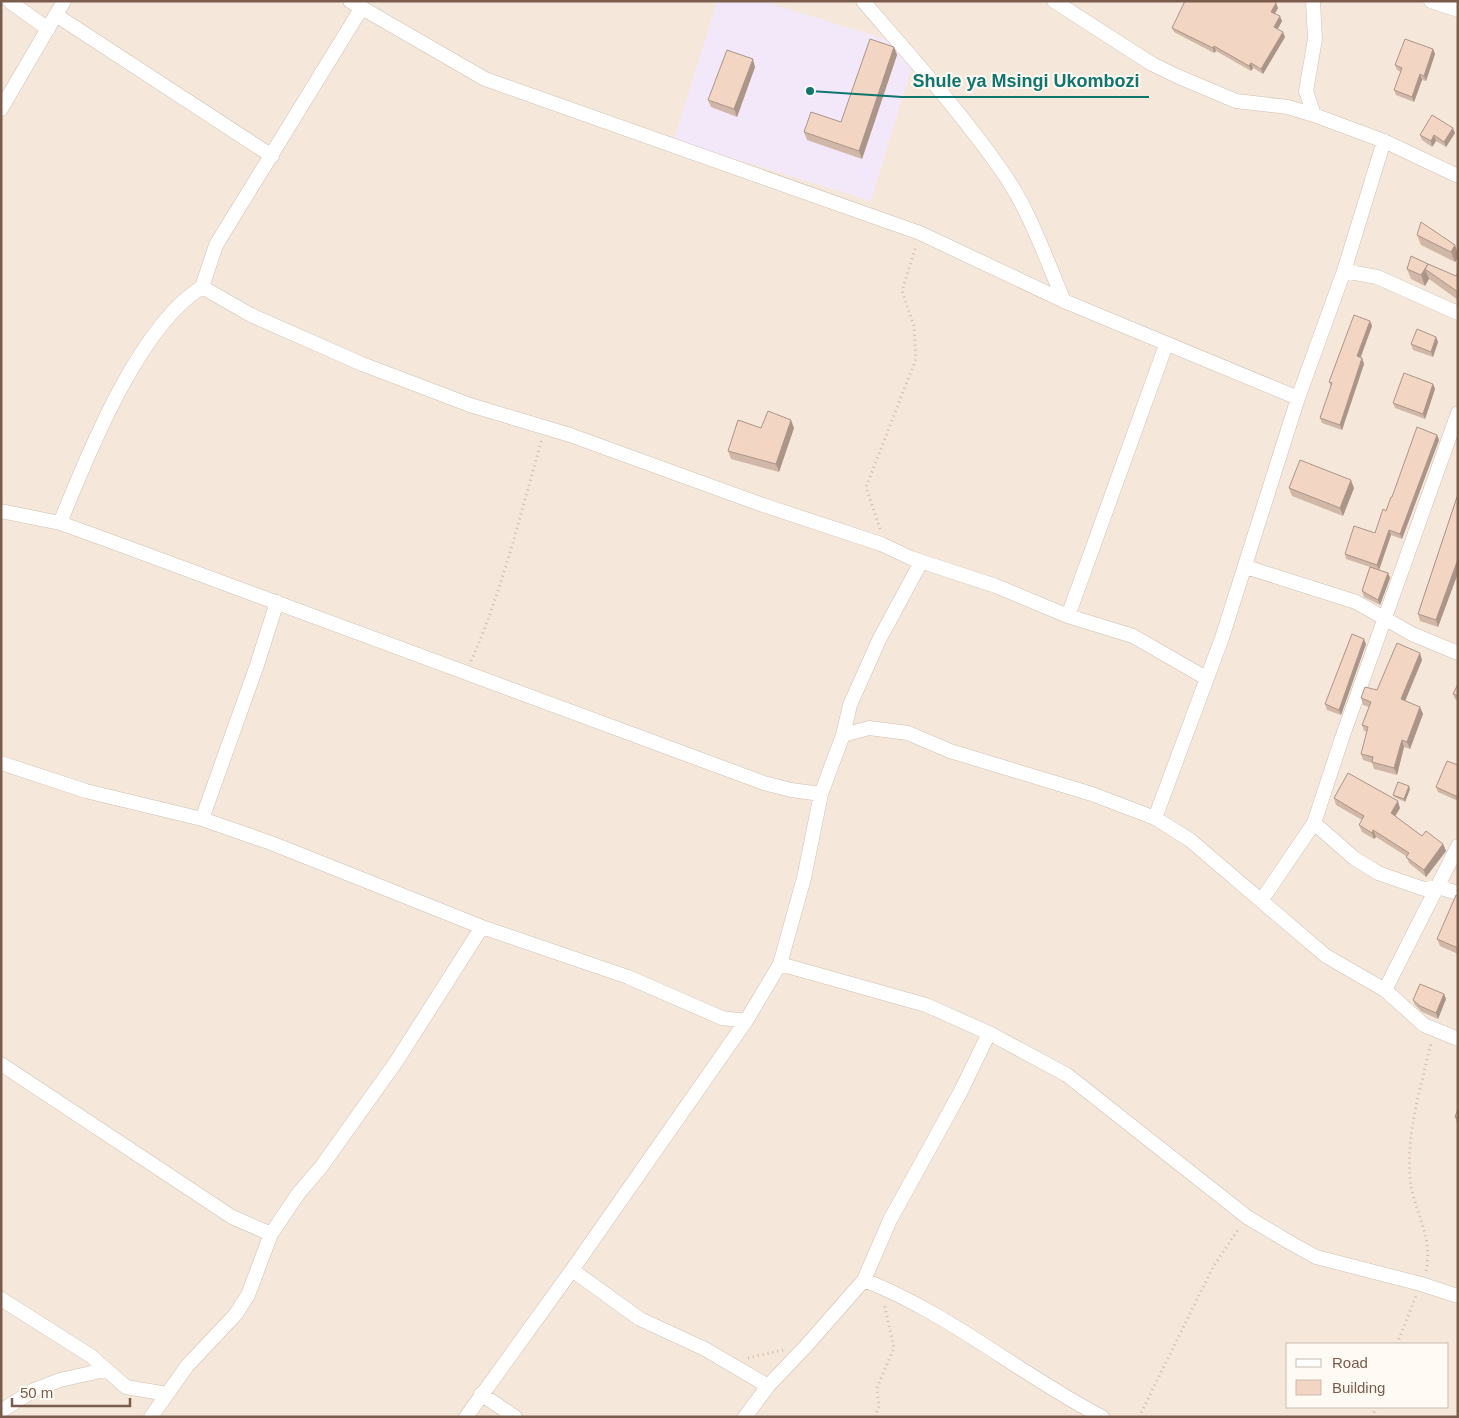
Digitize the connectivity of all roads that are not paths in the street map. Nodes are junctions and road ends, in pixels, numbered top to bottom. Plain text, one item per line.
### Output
1 (9, 1) edge
2 (64, 1) edge
3 (863, 1) edge
4 (1054, 1) edge
5 (1314, 1) edge
6 (1431, 1) edge
7 (355, 5) edge
8 (1458, 10) edge
9 (56, 15) junction
10 (48, 29) junction
11 (1, 109) edge
12 (1314, 115) junction
13 (1384, 141) junction
14 (272, 156) junction
15 (1458, 176) edge
16 (1344, 271) junction
17 (202, 287) junction
18 (1064, 301) junction
19 (1458, 313) edge
20 (1166, 345) junction
21 (1298, 398) junction
22 (1458, 413) edge
23 (1, 511) edge
24 (60, 523) junction
25 (921, 562) junction
26 (1246, 567) junction
27 (276, 602) junction
28 (1068, 616) junction
29 (1384, 619) junction
30 (1458, 653) edge
31 (1206, 678) junction
32 (843, 735) junction
33 (1, 764) edge
34 (821, 794) junction
35 (1155, 818) junction
36 (202, 819) junction
37 (1314, 823) junction
38 (1458, 846) edge
39 (1438, 887) junction
40 (1458, 893) edge
41 (1261, 901) junction
42 (482, 927) junction
43 (780, 964) junction
44 (1385, 990) junction
45 (746, 1021) junction
46 (989, 1033) junction
47 (1458, 1040) edge
48 (1, 1064) edge
49 (271, 1234) junction
50 (572, 1270) junction
51 (864, 1280) junction
52 (1458, 1296) edge
53 (1, 1299) edge
54 (105, 1370) junction
55 (768, 1386) junction
56 (167, 1394) junction
57 (482, 1394) junction
58 (1, 1411) edge
59 (151, 1417) edge
60 (466, 1417) edge
61 (515, 1417) edge
62 (745, 1417) edge
63 (1102, 1417) edge

1 - 10 street
2 - 9 street
3 - 18 street
4 - 12 street
5 - 12 street
6 - 8 street
7 - 14 street
7 - 18 street
9 - 10 street
9 - 14 street
10 - 11 street
12 - 13 street
13 - 15 street
13 - 16 street
14 - 17 street
16 - 19 street
16 - 21 street
17 - 24 street
17 - 25 street
18 - 20 street
20 - 21 street
20 - 28 street
21 - 26 street
22 - 29 street
23 - 24 street
24 - 27 street
25 - 28 street
25 - 32 street
26 - 29 street
26 - 31 street
27 - 34 street
27 - 36 street
28 - 31 street
29 - 30 street
29 - 37 street
31 - 35 street
32 - 34 street
32 - 35 street
33 - 36 street
34 - 43 street
35 - 41 street
36 - 42 street
37 - 39 street
37 - 41 street
38 - 39 street
39 - 40 street
39 - 44 street
41 - 44 street
42 - 45 street
42 - 49 street
43 - 45 street
43 - 46 street
44 - 47 street
45 - 50 street
46 - 51 street
46 - 52 street
48 - 49 street
49 - 56 street
50 - 55 street
50 - 57 street
51 - 55 street
51 - 63 street
53 - 54 street
54 - 56 street
54 - 58 street
55 - 62 street
56 - 59 street
57 - 60 street
57 - 61 street

